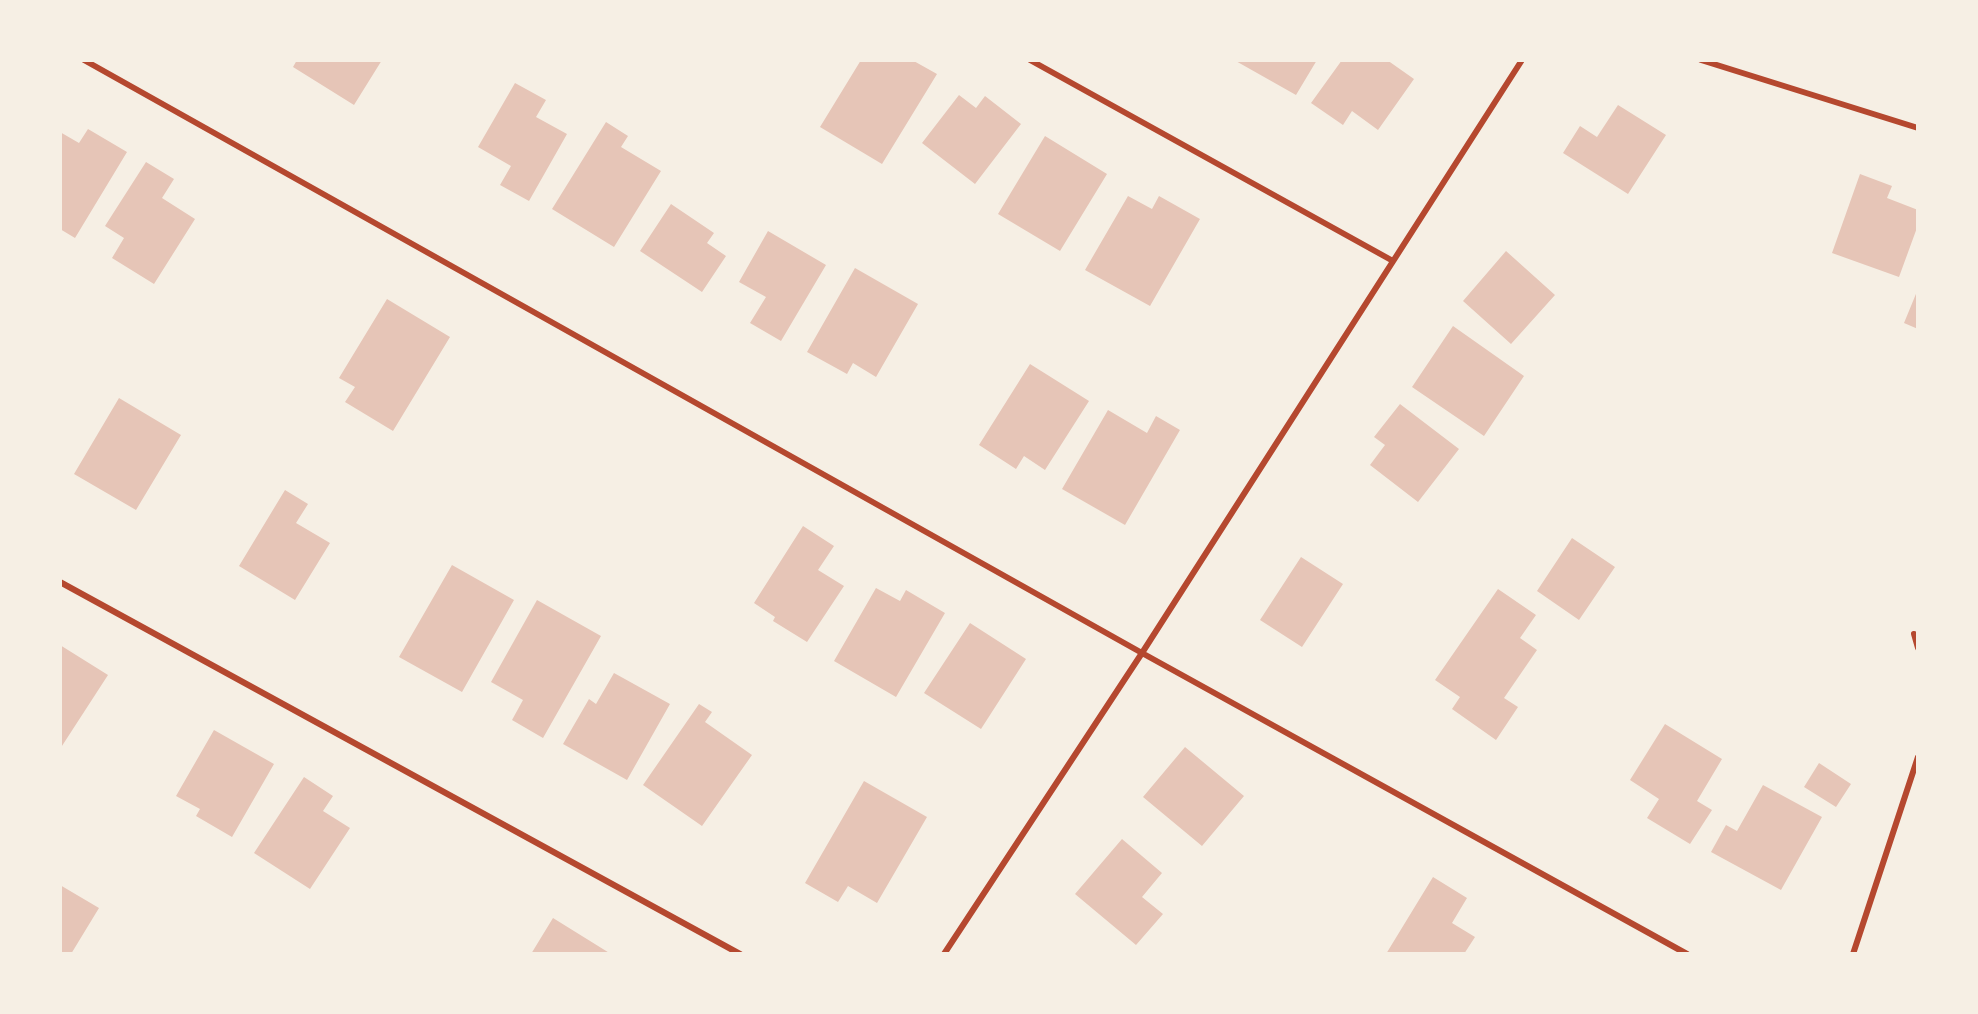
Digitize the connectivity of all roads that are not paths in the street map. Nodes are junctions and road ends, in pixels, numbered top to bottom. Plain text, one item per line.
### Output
1 (84, 60) edge
2 (1030, 60) edge
3 (1522, 60) edge
4 (1701, 60) edge
5 (1918, 128) edge
6 (1393, 261) junction
7 (60, 582) edge
8 (1914, 634) dead end
9 (1918, 648) edge
10 (1142, 653) junction
11 (1918, 757) edge
12 (740, 954) edge
13 (944, 954) edge
14 (1687, 954) edge
15 (1853, 954) edge

1 - 10 street
2 - 6 street
3 - 6 street
4 - 5 street
6 - 10 street
7 - 12 street
8 - 9 street
10 - 13 street
10 - 14 street
11 - 15 street

